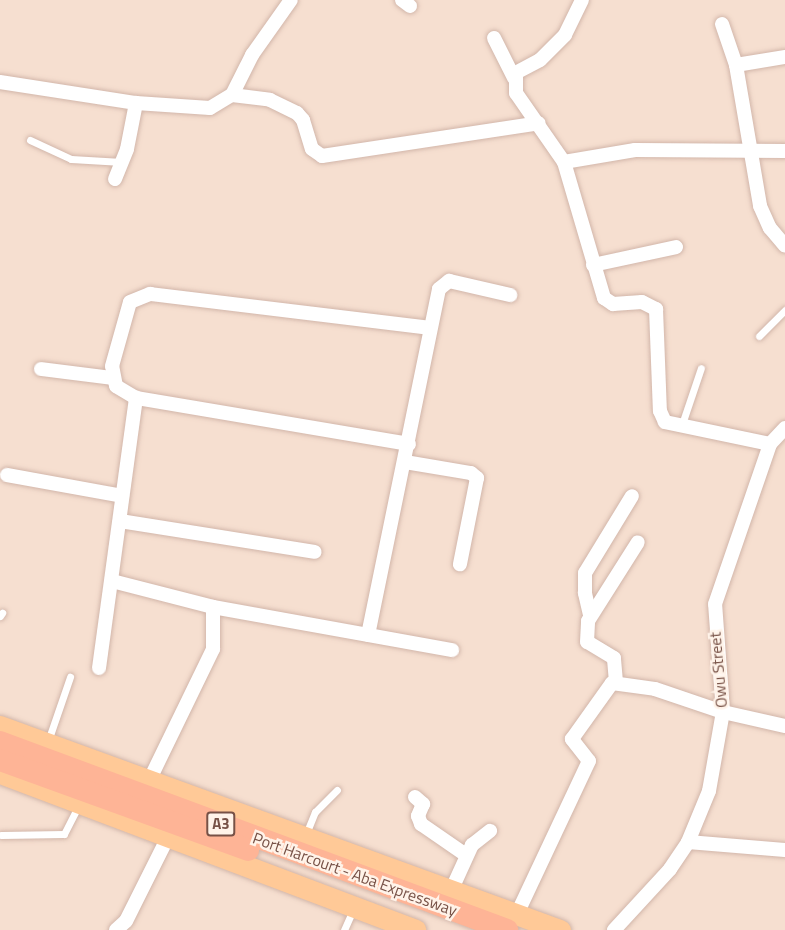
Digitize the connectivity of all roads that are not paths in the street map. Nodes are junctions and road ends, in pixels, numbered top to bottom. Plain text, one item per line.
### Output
1 (291, 0) edge
2 (580, 1) edge
3 (722, 24) dead end
4 (494, 38) dead end
5 (785, 57) edge
6 (736, 65) junction
7 (514, 78) junction
8 (0, 82) edge
9 (232, 95) junction
10 (136, 103) junction
11 (539, 123) junction
12 (30, 140) dead end
13 (751, 149) junction
14 (785, 151) edge
15 (122, 162) junction
16 (564, 162) junction
17 (115, 179) dead end
18 (785, 246) edge
19 (676, 247) dead end
20 (593, 265) junction
21 (510, 295) dead end
22 (785, 310) edge
23 (430, 328) junction
24 (759, 336) dead end
25 (700, 368) dead end
26 (41, 369) dead end
27 (112, 378) junction
28 (136, 398) junction
29 (681, 428) junction
30 (785, 428) edge
31 (409, 444) junction
32 (770, 444) junction
33 (405, 462) junction
34 (7, 475) dead end
35 (122, 496) junction
36 (632, 496) dead end
37 (120, 521) junction
38 (638, 542) dead end
39 (315, 552) dead end
40 (460, 564) dead end
41 (112, 580) junction
42 (213, 607) junction
43 (590, 615) junction
44 (368, 635) junction
45 (452, 650) dead end
46 (99, 668) dead end
47 (70, 677) dead end
48 (616, 682) junction
49 (723, 712) junction
50 (0, 726) edge
51 (785, 726) edge
52 (0, 742) edge
53 (47, 744) junction
54 (0, 760) edge
55 (0, 773) edge
56 (149, 781) junction
57 (337, 790) dead end
58 (415, 797) dead end
59 (78, 804) junction
60 (490, 831) dead end
61 (1, 835) edge
62 (168, 837) junction
63 (303, 839) junction
64 (688, 842) junction
65 (785, 850) edge
66 (466, 855) junction
67 (443, 905) junction
68 (354, 908) junction
69 (512, 922) edge
70 (407, 929) edge
71 (116, 930) edge
72 (344, 930) edge
73 (470, 930) edge
74 (560, 930) edge
75 (614, 930) edge

1 - 9 street
2 - 7 street
3 - 6 street
4 - 7 street
5 - 6 street
6 - 13 street
7 - 11 street
8 - 10 street
9 - 10 street
9 - 11 street
10 - 15 street
11 - 16 street
12 - 15 lane
13 - 14 street
13 - 16 street
13 - 18 street
15 - 17 street
16 - 20 street
19 - 20 street
20 - 29 street
21 - 23 street
22 - 24 lane
23 - 27 street
23 - 31 street
25 - 29 lane
26 - 27 street
27 - 28 street
28 - 31 street
28 - 35 street
29 - 32 street
30 - 32 street, Owu Street
31 - 33 street
32 - 49 street, Owu Street
33 - 40 street
33 - 44 street
34 - 35 street
35 - 37 street
36 - 43 street
37 - 39 street
37 - 41 street
38 - 43 street
41 - 42 street
41 - 46 street
42 - 44 street
42 - 56 street
43 - 48 street
44 - 45 street
47 - 53 lane
48 - 49 street
48 - 69 street
49 - 51 street
49 - 64 street, Owu Street
50 - 53 main road
52 - 67 highway, Port Harcourt - Aba Expressway / A3
53 - 56 main road
54 - 67 highway, Port Harcourt - Aba Expressway / A3
55 - 59 main road
56 - 63 main road
57 - 63 lane
58 - 66 street
59 - 61 lane
59 - 62 main road
60 - 66 street
62 - 68 main road
62 - 71 street
63 - 67 main road
64 - 65 street
64 - 75 street, Owu Street
66 - 67 street
67 - 69 highway, Port Harcourt - Aba Expressway / A3
67 - 73 highway, Port Harcourt - Aba Expressway / A3
68 - 70 main road
68 - 72 lane
69 - 74 main road

